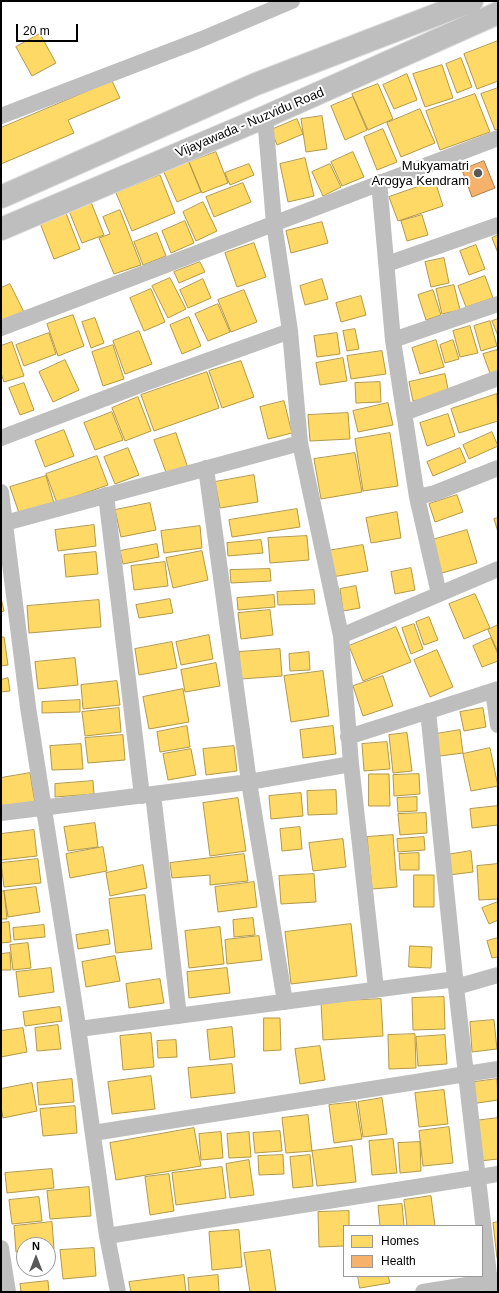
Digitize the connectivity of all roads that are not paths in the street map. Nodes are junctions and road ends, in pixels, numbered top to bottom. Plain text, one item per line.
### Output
1 (292, 1) edge
2 (472, 1) edge
3 (498, 13) edge
4 (1, 116) edge
5 (265, 117) junction
6 (498, 138) edge
7 (379, 182) junction
8 (1, 197) edge
9 (274, 223) junction
10 (498, 225) edge
11 (1, 229) edge
12 (387, 264) junction
13 (498, 304) edge
14 (1, 328) edge
15 (290, 330) junction
16 (393, 340) junction
17 (498, 378) edge
18 (404, 413) junction
19 (1, 438) edge
20 (300, 443) junction
21 (206, 468) junction
22 (498, 468) edge
23 (1, 492) edge
24 (106, 495) junction
25 (417, 497) junction
26 (5, 523) junction
27 (498, 569) edge
28 (439, 594) junction
29 (341, 636) junction
30 (495, 690) edge
31 (428, 711) junction
32 (498, 725) edge
33 (348, 737) junction
34 (351, 764) junction
35 (249, 782) junction
36 (147, 795) junction
37 (44, 808) junction
38 (1, 813) edge
39 (498, 975) edge
40 (456, 983) junction
41 (376, 989) junction
42 (285, 1002) junction
43 (179, 1016) junction
44 (79, 1029) junction
45 (498, 1069) edge
46 (466, 1074) junction
47 (93, 1132) junction
48 (498, 1174) edge
49 (478, 1177) junction
50 (107, 1236) junction
51 (1, 1249) edge
52 (493, 1284) edge
53 (8, 1292) edge
54 (118, 1292) edge
55 (423, 1292) edge

1 - 4 street
2 - 8 main road
3 - 5 main road, Vijayawada - Nuzvidu Road
5 - 9 street
5 - 11 main road, Vijayawada - Nuzvidu Road
6 - 7 street
7 - 9 street
7 - 12 street
9 - 14 street
9 - 15 street
10 - 12 street
12 - 16 street
13 - 16 street
15 - 19 street
15 - 20 street
16 - 18 street
17 - 18 street
18 - 25 street
20 - 21 street
20 - 29 street
21 - 24 street
21 - 35 street
22 - 25 street
23 - 26 street
24 - 26 street
24 - 36 street
25 - 28 street
26 - 37 street
27 - 28 street
28 - 29 street
29 - 33 street
30 - 31 street
30 - 32 street
31 - 33 street
31 - 40 street
33 - 34 street
34 - 35 street
34 - 41 street
35 - 36 street
35 - 42 street
36 - 37 street
36 - 43 street
37 - 38 street
37 - 44 street
39 - 40 street
40 - 41 street
40 - 46 street
41 - 42 street
42 - 43 street
43 - 44 street
44 - 47 street
45 - 46 street
46 - 47 street
46 - 49 street
47 - 50 street
48 - 49 street
49 - 50 street
49 - 52 street
50 - 54 street
51 - 53 street
52 - 55 street

